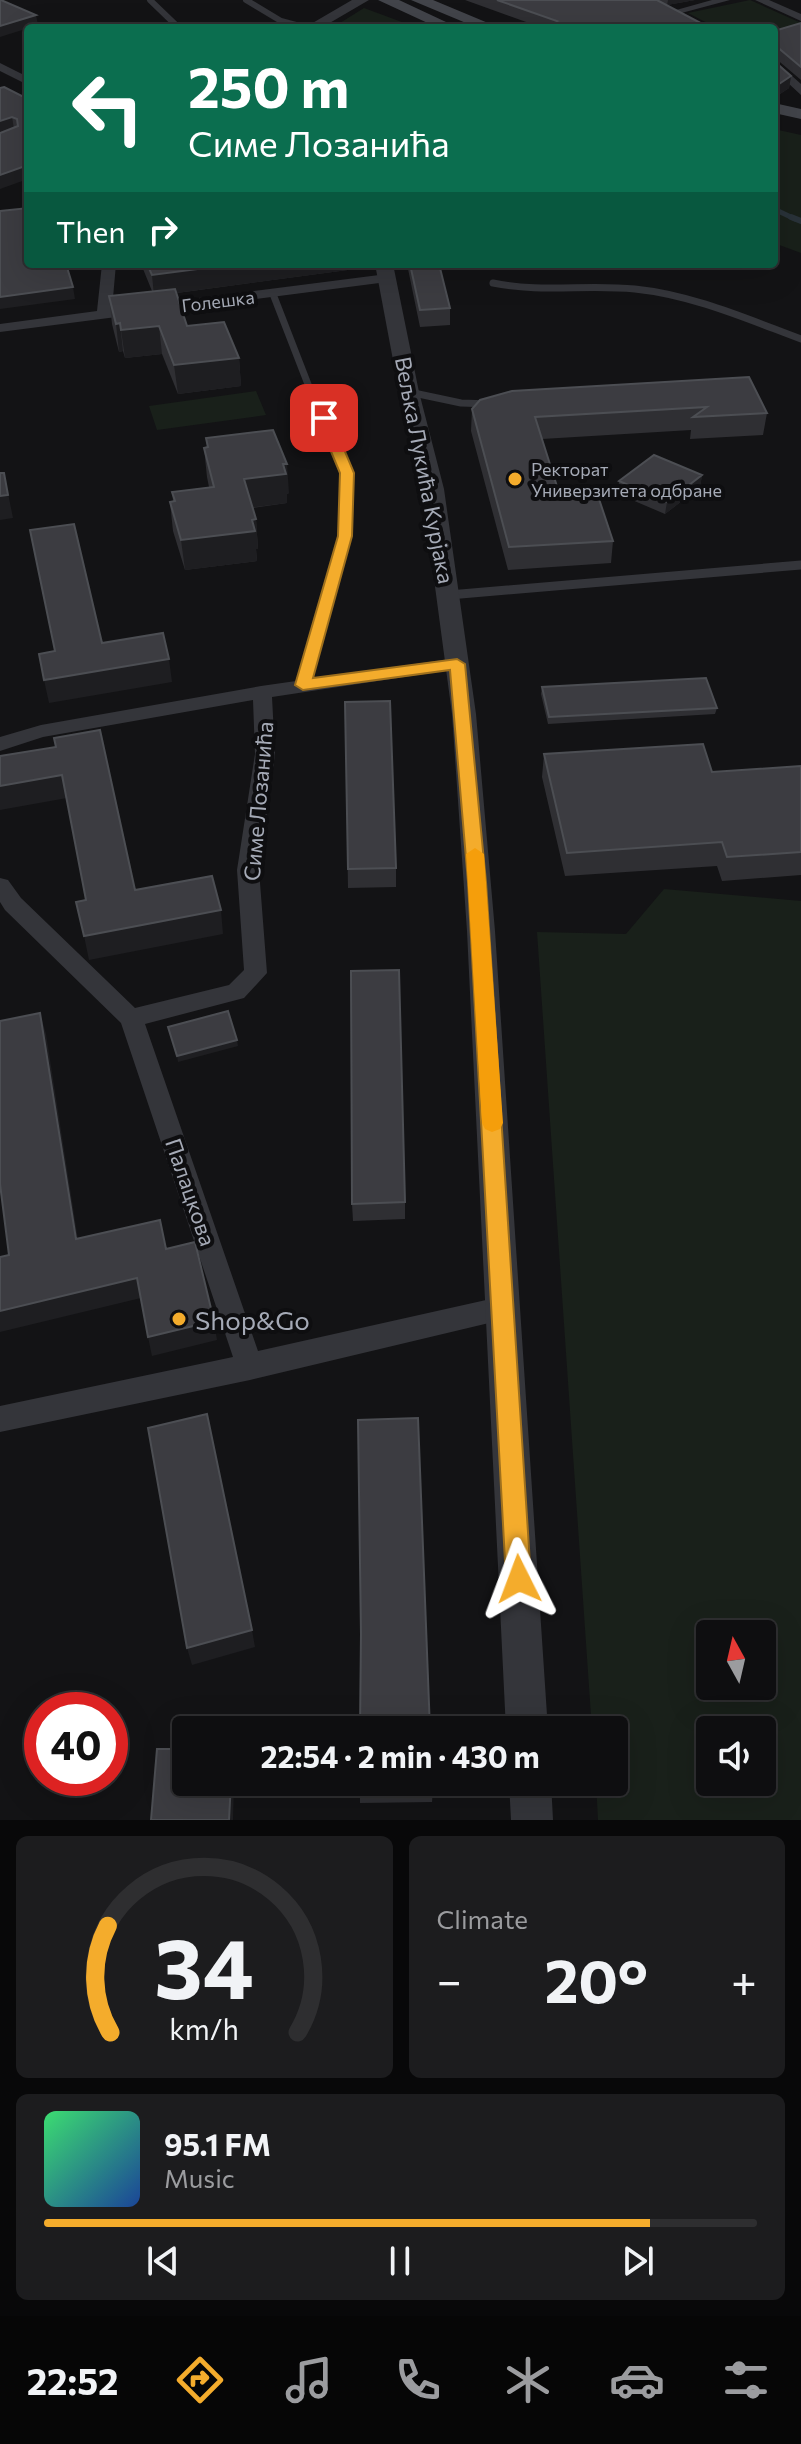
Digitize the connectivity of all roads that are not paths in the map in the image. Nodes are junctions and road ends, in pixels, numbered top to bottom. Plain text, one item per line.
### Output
1 (150, 0) edge
2 (246, 0) edge
3 (362, 0) edge
4 (386, 0) edge
5 (419, 0) edge
6 (725, 0) edge
7 (760, 0) edge
8 (661, 7) edge
9 (674, 12) junction
10 (801, 18) edge
11 (696, 23) edge
12 (175, 24) edge
13 (293, 24) edge
14 (317, 24) edge
15 (443, 24) edge
16 (482, 24) edge
17 (0, 66) edge
18 (778, 67) edge
19 (24, 80) edge
20 (801, 91) edge
21 (778, 109) edge
22 (801, 114) edge
23 (778, 122) edge
24 (801, 128) edge
25 (109, 268) edge
26 (386, 271) edge
27 (493, 283) dead end
28 (273, 294) junction
29 (104, 315) junction
30 (0, 328) edge
31 (801, 339) edge
32 (311, 392) dead end
33 (409, 392) junction
34 (506, 402) edge
35 (324, 418) dead end
36 (801, 565) edge
37 (449, 595) junction
38 (457, 664) junction
39 (303, 685) junction
40 (261, 692) junction
41 (0, 744) edge
42 (0, 886) edge
43 (131, 1018) junction
44 (504, 1308) junction
45 (250, 1367) junction
46 (0, 1419) edge
47 (526, 1716) edge
48 (531, 1796) edge
49 (532, 1820) edge

1 - 12 lane
2 - 13 lane
3 - 14 street
4 - 15 main road
5 - 16 main road
6 - 9 street
7 - 10 street
8 - 9 street
9 - 11 street
17 - 19 street
18 - 20 street
21 - 22 main road
23 - 24 main road
25 - 29 street
26 - 28 street, Голешка
26 - 33 street, Вељка Лукића Курјака
27 - 31 lane
28 - 29 street, Голешка
28 - 32 lane
29 - 30 street, Голешка
33 - 34 lane
33 - 37 street, Вељка Лукића Курјака
35 - 39 lane
36 - 37 lane
37 - 38 street, Вељка Лукића Курјака
38 - 39 street, Симе Лозанића
38 - 44 street, Вељка Лукића Курјака
39 - 40 street, Симе Лозанића
40 - 41 street, Симе Лозанића
40 - 43 street, Симе Лозанића
42 - 43 street
43 - 45 street, Палацкова
44 - 45 street
44 - 47 street, Вељка Лукића Курјака
45 - 46 street
48 - 49 street

